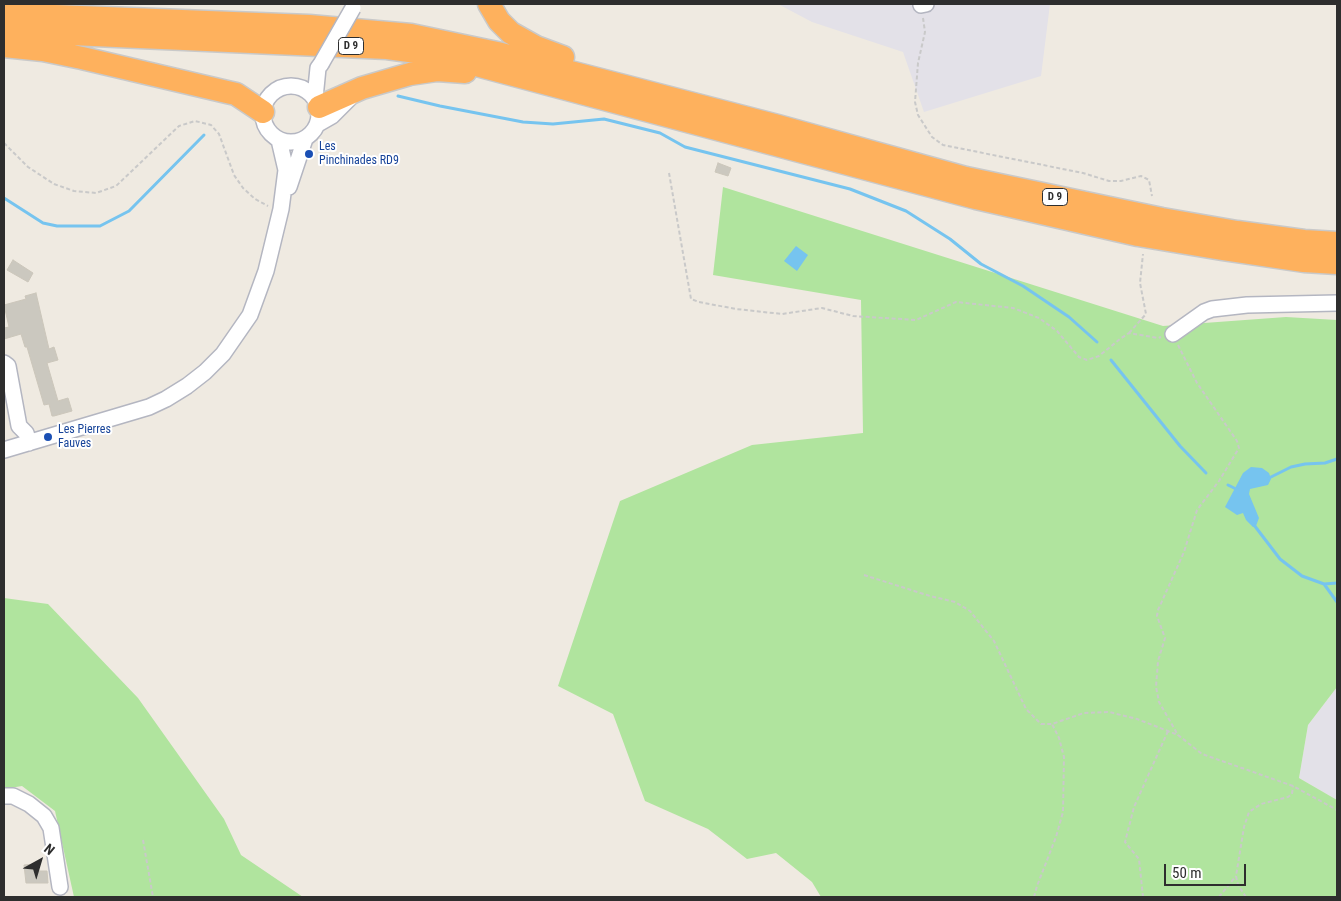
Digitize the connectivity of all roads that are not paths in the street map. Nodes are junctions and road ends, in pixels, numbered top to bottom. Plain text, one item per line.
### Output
1 (489, 4) edge
2 (354, 6) edge
3 (4, 14) edge
4 (4, 31) edge
5 (4, 46) edge
6 (320, 66) junction
7 (294, 86) junction
8 (263, 112) junction
9 (314, 120) junction
10 (690, 121) junction
11 (778, 126) junction
12 (279, 140) junction
13 (281, 209) junction
14 (1162, 219) junction
15 (1337, 232) edge
16 (1337, 243) edge
17 (1337, 262) edge
18 (1337, 303) edge
19 (1172, 334) road end
20 (4, 363) edge
21 (19, 426) junction
22 (29, 443) junction
23 (9, 448) edge
24 (4, 796) edge
25 (60, 887) dead end

1 - 11 highway
2 - 6 street, bridge
3 - 11 highway, D 9
4 - 10 highway, D 9
5 - 8 highway
6 - 7 street
6 - 9 street
7 - 8 street
7 - 9 street
8 - 12 street
9 - 10 highway
9 - 12 street
9 - 13 street
10 - 17 highway, D 9
11 - 14 highway, D 9
12 - 13 street
13 - 22 street
14 - 15 highway
14 - 16 highway, D 9
18 - 19 street
20 - 21 street
21 - 22 street
21 - 23 street
22 - 23 street
24 - 25 street

